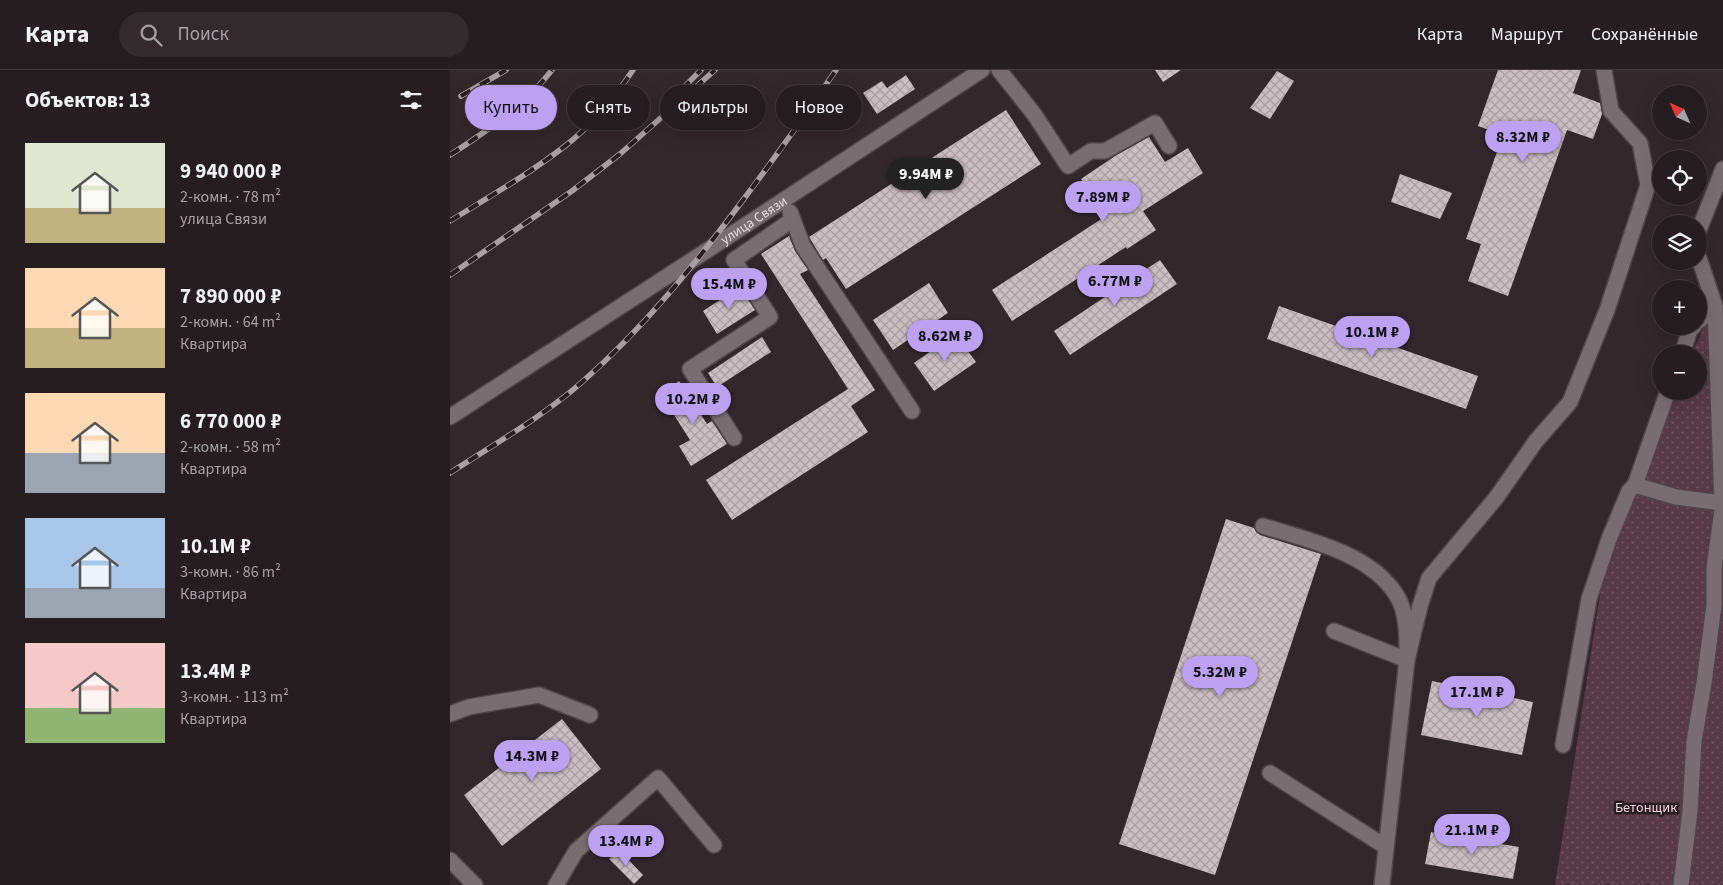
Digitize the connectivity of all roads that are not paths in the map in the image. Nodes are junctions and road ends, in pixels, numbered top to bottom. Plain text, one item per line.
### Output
1 (982, 70) edge
2 (999, 70) edge
3 (1604, 70) edge
4 (1169, 146) dead end
5 (1723, 169) edge
6 (786, 199) junction
7 (1705, 215) edge
8 (792, 220) junction
9 (1703, 270) edge
10 (1715, 306) junction
11 (1707, 314) edge
12 (1665, 400) edge
13 (912, 411) dead end
14 (450, 417) edge
15 (734, 438) dead end
16 (1635, 485) junction
17 (1723, 503) edge
18 (1263, 526) dead end
19 (1334, 631) dead end
20 (1407, 660) junction
21 (450, 714) edge
22 (590, 715) dead end
23 (1563, 745) dead end
24 (1270, 773) dead end
25 (714, 845) dead end
26 (1386, 846) junction
27 (450, 860) edge
28 (475, 885) edge
29 (556, 885) edge
30 (1382, 885) edge
31 (1681, 885) edge

1 - 6 street, улица Связи
2 - 4 street
3 - 20 street
5 - 7 street
6 - 8 street
6 - 14 street, улица Связи
8 - 13 street
8 - 15 street
9 - 10 street
10 - 11 street
10 - 17 street
12 - 16 street
16 - 17 street
16 - 23 street
17 - 31 street
18 - 20 street
19 - 20 street
20 - 26 street
21 - 22 street
24 - 26 street
25 - 29 street
26 - 30 street
27 - 28 street

